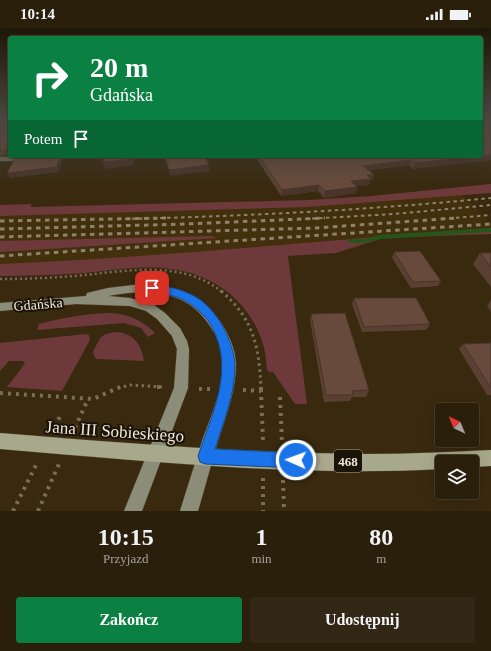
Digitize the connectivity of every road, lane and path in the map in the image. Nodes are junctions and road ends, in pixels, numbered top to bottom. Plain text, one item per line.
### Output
1 (50, 158) edge
2 (0, 159) edge
3 (76, 300) junction
4 (0, 307) edge
5 (181, 388) junction
6 (225, 390) junction
7 (0, 393) edge
8 (88, 399) junction
9 (262, 408) dead end
10 (0, 441) edge
11 (67, 446) junction
12 (156, 453) junction
13 (205, 456) junction
14 (491, 458) edge
15 (38, 511) edge
16 (133, 511) edge
17 (189, 511) edge

1 - 2 street
3 - 4 main road, Gdańska
3 - 5 main road, Gdańska
3 - 6 main road, Gdańska
5 - 6 path
5 - 8 path
5 - 12 main road, Gdańska
6 - 9 path
6 - 13 main road, Gdańska
7 - 8 path
8 - 11 path
10 - 11 main road, Jana III Sobieskiego / 468
11 - 12 main road, Jana III Sobieskiego / 468
11 - 15 path
12 - 13 main road, Jana III Sobieskiego / 468
12 - 16 main road, Gdańska
13 - 14 main road, Jana III Sobieskiego / 468
13 - 17 main road, Gdańska

